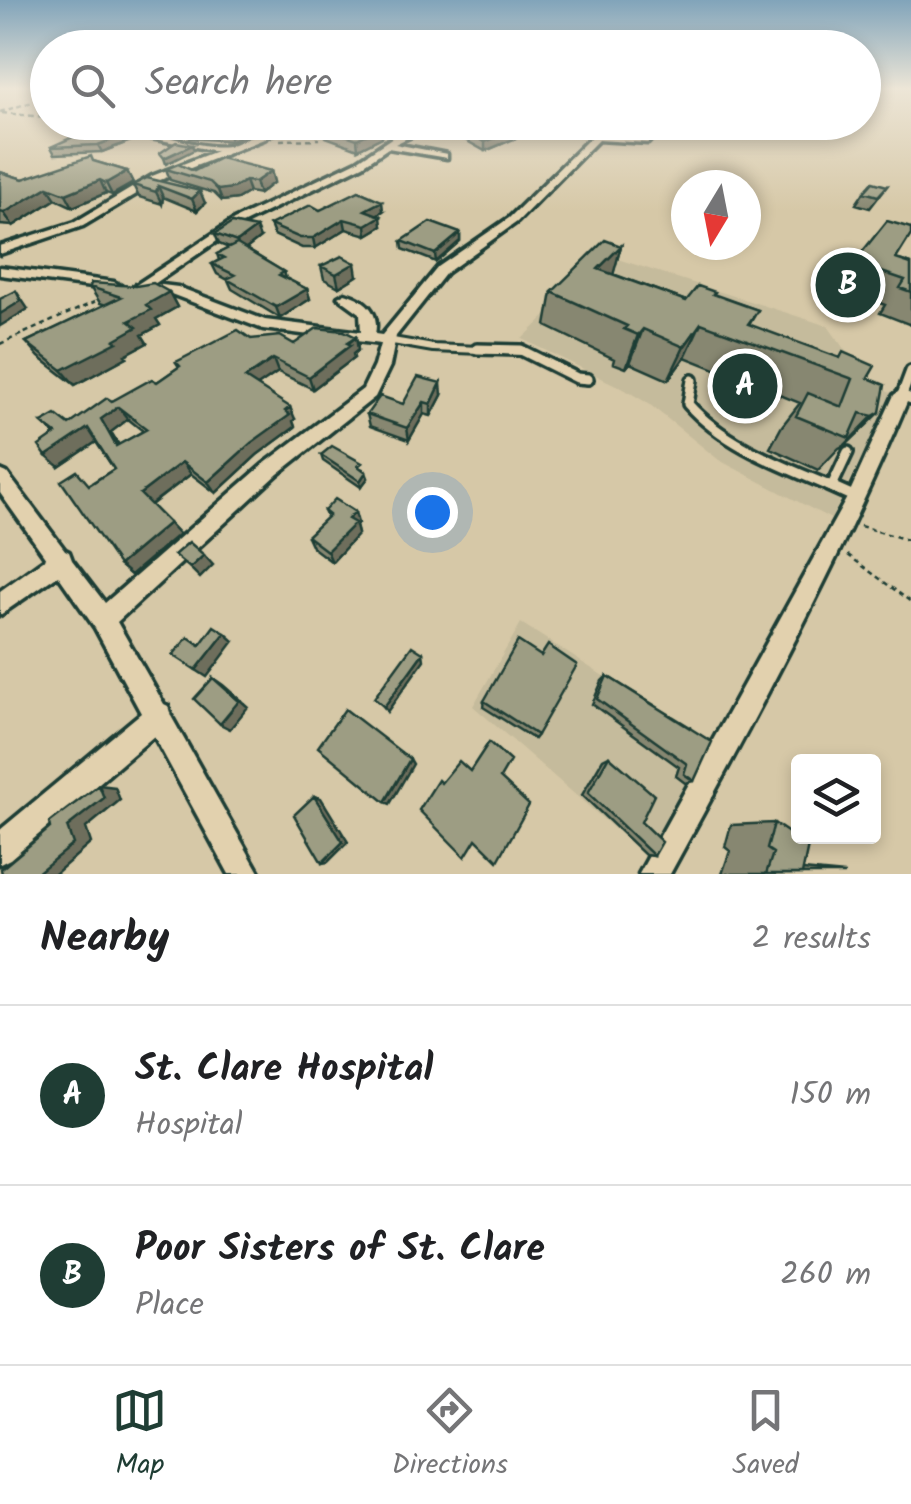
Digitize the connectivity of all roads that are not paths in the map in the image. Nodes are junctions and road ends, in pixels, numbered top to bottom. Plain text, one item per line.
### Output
1 (174, 140) edge
2 (251, 140) edge
3 (397, 140) edge
4 (592, 140) edge
5 (386, 145) junction
6 (224, 150) junction
7 (444, 156) dead end
8 (140, 180) junction
9 (171, 188) edge
10 (0, 250) edge
11 (0, 272) edge
12 (142, 286) junction
13 (345, 297) dead end
14 (367, 337) junction
15 (387, 340) junction
16 (911, 371) edge
17 (588, 379) dead end
18 (692, 380) dead end
19 (896, 404) edge
20 (848, 452) edge
21 (0, 478) edge
22 (832, 486) junction
23 (851, 508) junction
24 (62, 560) junction
25 (0, 604) edge
26 (103, 620) junction
27 (159, 715) junction
28 (0, 850) edge
29 (245, 874) edge
30 (654, 874) edge

1 - 6 street
2 - 6 street
3 - 5 street
4 - 15 street
5 - 7 street
5 - 12 street
6 - 8 street
8 - 9 street
8 - 10 street
11 - 12 street
12 - 14 street
13 - 14 street
14 - 15 street
15 - 17 lane
15 - 26 street
16 - 19 lane
18 - 22 lane
19 - 23 street
20 - 22 lane
21 - 24 street
22 - 23 lane
23 - 30 street
24 - 25 street
24 - 26 street
26 - 27 street
27 - 28 street
27 - 29 street

